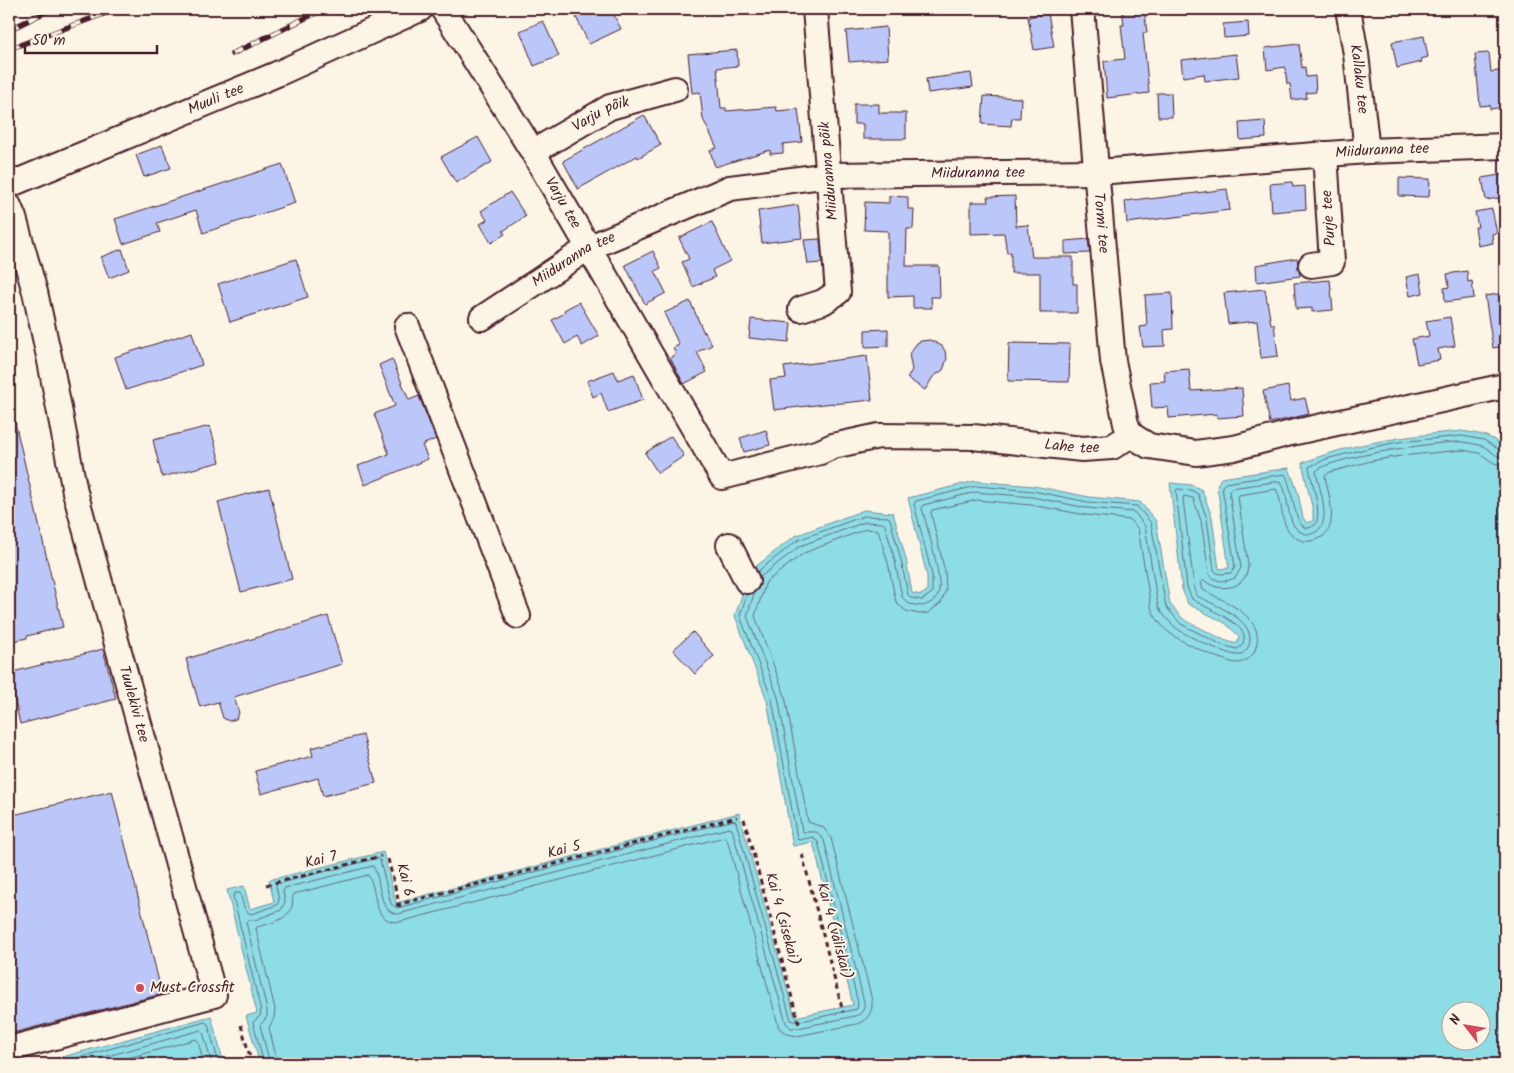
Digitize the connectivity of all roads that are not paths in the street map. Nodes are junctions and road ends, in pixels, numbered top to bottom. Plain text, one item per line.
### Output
1 (420, 9) edge
2 (443, 9) edge
3 (815, 9) edge
4 (1082, 9) edge
5 (1348, 9) edge
6 (675, 89) dead end
7 (1505, 146) edge
8 (1367, 151) junction
9 (533, 152) junction
10 (1325, 154) junction
11 (1098, 172) junction
12 (830, 176) junction
13 (9, 185) edge
14 (9, 206) edge
15 (588, 248) junction
16 (1311, 265) dead end
17 (801, 309) dead end
18 (482, 318) dead end
19 (407, 326) dead end
20 (1505, 386) edge
21 (1131, 435) junction
22 (722, 477) joint
23 (729, 545) dead end
24 (747, 581) dead end
25 (518, 616) dead end
26 (9, 1049) edge

1 - 13 street, Muuli tee
2 - 9 street, Varju tee
3 - 12 street, Miiduranna põik
4 - 11 street, Tormi tee
5 - 8 street, Kallaku tee
6 - 9 street, Varju põik
7 - 8 street, Miiduranna tee
8 - 10 street, Miiduranna tee
9 - 15 street, Varju tee
10 - 11 street, Miiduranna tee
10 - 16 street, Purje tee
11 - 12 street, Miiduranna tee
11 - 21 street, Tormi tee
12 - 15 street, Miiduranna tee
12 - 17 street, Miiduranna põik
14 - 26 street, Tuulekivi tee
15 - 18 street, Miiduranna tee
15 - 22 street, Varju tee
19 - 25 street
20 - 21 street
21 - 22 street, Lahe tee
23 - 24 street

